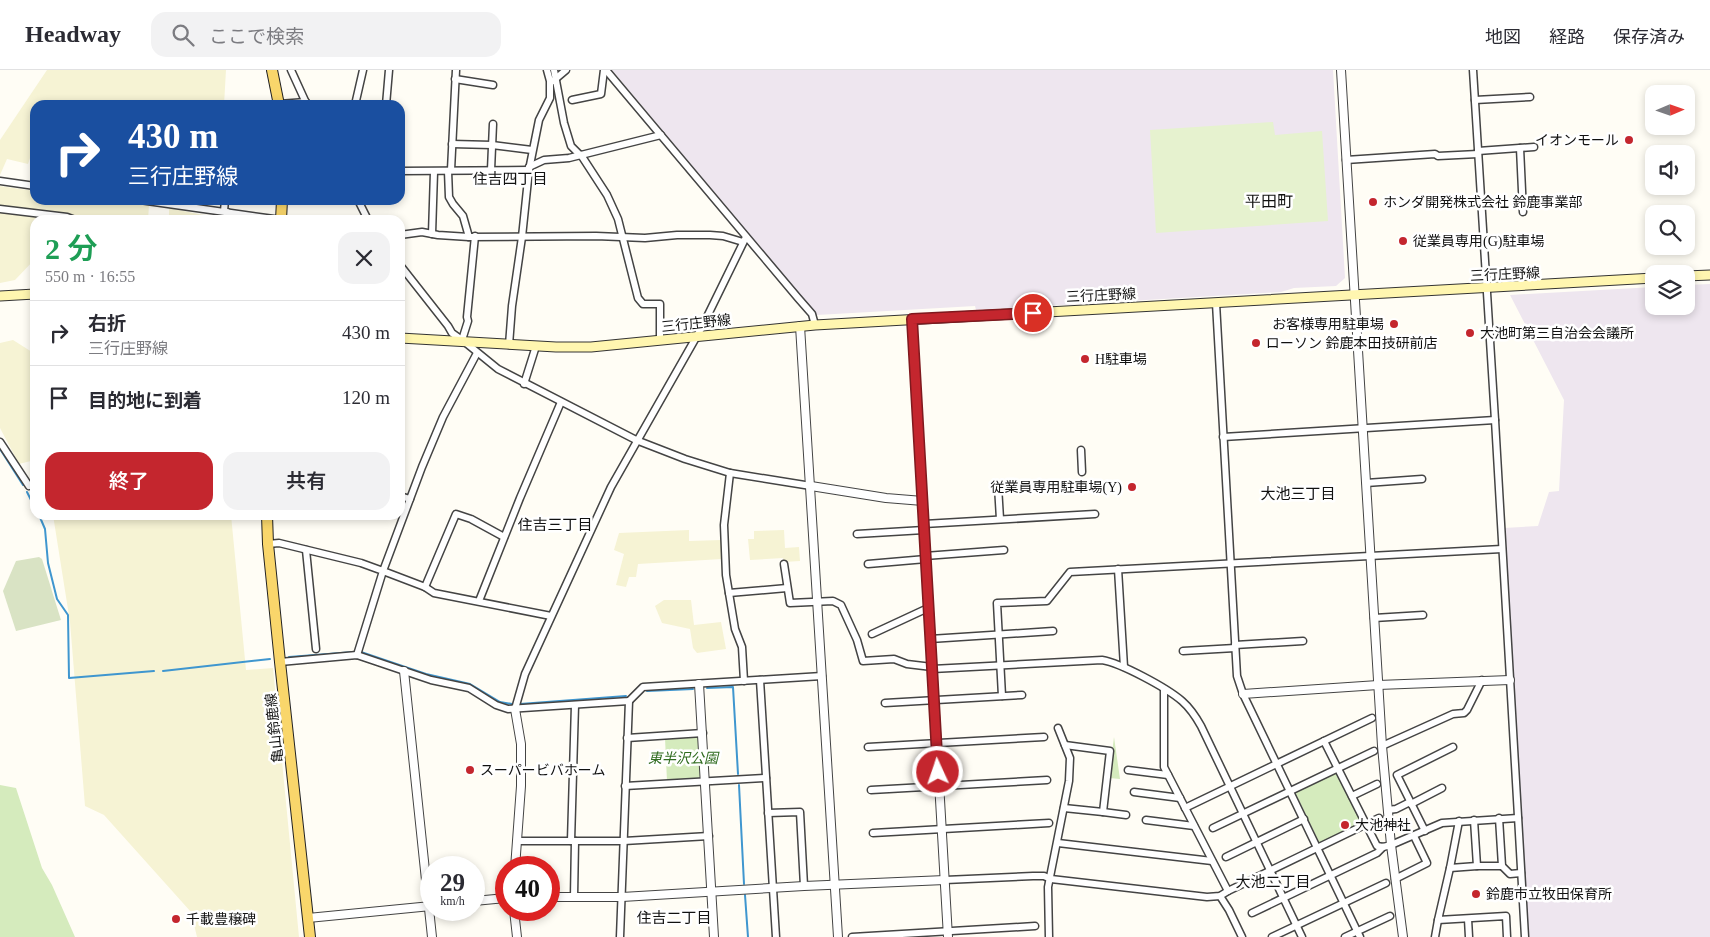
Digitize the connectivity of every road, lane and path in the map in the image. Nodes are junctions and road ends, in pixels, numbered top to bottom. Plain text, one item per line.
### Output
1 (272, 70) edge
2 (291, 70) edge
3 (363, 70) edge
4 (389, 70) edge
5 (456, 70) edge
6 (547, 70) edge
7 (554, 70) edge
8 (566, 70) edge
9 (605, 70) edge
10 (1341, 70) edge
11 (1473, 70) edge
12 (455, 79) junction
13 (552, 81) junction
14 (493, 85) dead end
15 (1530, 97) dead end
16 (278, 100) edge
17 (305, 100) edge
18 (356, 100) edge
19 (386, 100) edge
20 (572, 100) dead end
21 (1475, 100) junction
22 (493, 124) dead end
23 (661, 135) junction
24 (452, 144) junction
25 (492, 145) junction
26 (1520, 148) junction
27 (1534, 148) dead end
28 (532, 150) junction
29 (1478, 153) junction
30 (580, 155) junction
31 (1346, 160) junction
32 (529, 169) junction
33 (450, 170) junction
34 (491, 170) junction
35 (405, 171) edge
36 (434, 172) junction
37 (0, 181) edge
38 (30, 185) edge
39 (176, 205) edge
40 (225, 205) edge
41 (0, 209) edge
42 (226, 212) junction
43 (1523, 212) dead end
44 (50, 215) edge
45 (226, 215) edge
46 (247, 215) edge
47 (405, 234) edge
48 (432, 234) junction
49 (472, 236) junction
50 (522, 237) junction
51 (622, 237) junction
52 (745, 240) junction
53 (405, 271) edge
54 (1710, 275) edge
55 (1695, 276) edge
56 (1645, 279) edge
57 (1488, 288) junction
58 (30, 294) edge
59 (1355, 295) junction
60 (0, 296) edge
61 (1216, 303) junction
62 (912, 319) junction
63 (815, 325) junction
64 (800, 326) junction
65 (696, 336) junction
66 (405, 338) edge
67 (660, 340) junction
68 (464, 341) junction
69 (509, 345) junction
70 (536, 346) junction
71 (477, 353) junction
72 (524, 384) junction
73 (560, 402) junction
74 (1496, 420) junction
75 (1363, 429) junction
76 (1224, 437) junction
77 (636, 440) junction
78 (0, 442) edge
79 (1081, 450) dead end
80 (1082, 472) dead end
81 (730, 473) junction
82 (1422, 479) dead end
83 (1366, 483) junction
84 (29, 486) dead end
85 (811, 486) junction
86 (998, 486) dead end
87 (405, 498) edge
88 (410, 499) junction
89 (922, 501) junction
90 (405, 512) edge
91 (1095, 514) dead end
92 (267, 520) edge
93 (402, 520) edge
94 (1000, 520) junction
95 (924, 527) junction
96 (857, 534) dead end
97 (504, 537) junction
98 (268, 544) junction
99 (306, 550) junction
100 (1004, 550) dead end
101 (1502, 550) junction
102 (1370, 556) junction
103 (926, 557) junction
104 (784, 564) dead end
105 (868, 564) dead end
106 (1231, 564) junction
107 (383, 570) junction
108 (1118, 570) junction
109 (424, 587) junction
110 (787, 588) junction
111 (729, 593) junction
112 (478, 601) junction
113 (818, 602) junction
114 (928, 608) junction
115 (1423, 615) dead end
116 (551, 616) junction
117 (1374, 618) junction
118 (1053, 631) dead end
119 (872, 634) dead end
120 (999, 634) junction
121 (930, 638) junction
122 (1303, 641) dead end
123 (1235, 646) junction
124 (316, 649) dead end
125 (1183, 651) dead end
126 (357, 656) junction
127 (280, 662) junction
128 (1001, 665) junction
129 (1124, 667) junction
130 (932, 668) junction
131 (404, 671) junction
132 (822, 676) junction
133 (760, 680) junction
134 (1482, 680) junction
135 (1510, 680) junction
136 (744, 681) junction
137 (699, 684) junction
138 (1378, 685) junction
139 (1164, 689) junction
140 (1243, 694) junction
141 (1022, 695) dead end
142 (1002, 696) junction
143 (934, 701) junction
144 (628, 702) junction
145 (885, 703) dead end
146 (575, 705) junction
147 (515, 709) junction
148 (1372, 718) dead end
149 (1058, 728) dead end
150 (702, 734) junction
151 (627, 738) junction
152 (1044, 738) dead end
153 (1324, 741) junction
154 (937, 743) junction
155 (1065, 745) junction
156 (1382, 746) junction
157 (868, 747) dead end
158 (1453, 747) dead end
159 (1374, 751) dead end
160 (1277, 763) junction
161 (1338, 768) junction
162 (1128, 770) dead end
163 (1168, 775) junction
164 (766, 778) junction
165 (1047, 780) dead end
166 (705, 781) junction
167 (1377, 784) dead end
168 (625, 786) junction
169 (939, 786) junction
170 (1230, 786) junction
171 (1442, 788) dead end
172 (871, 790) dead end
173 (1134, 792) dead end
174 (1291, 792) junction
175 (1352, 796) junction
176 (1180, 798) junction
177 (1410, 802) junction
178 (1064, 808) junction
179 (1185, 808) junction
180 (1388, 810) junction
181 (1103, 812) junction
182 (768, 813) junction
183 (1243, 814) junction
184 (1126, 815) dead end
185 (1379, 818) dead end
186 (1499, 818) junction
187 (1518, 818) junction
188 (1304, 819) junction
189 (1146, 820) dead end
190 (1474, 820) junction
191 (1459, 821) junction
192 (1049, 823) dead end
193 (1366, 824) junction
194 (1194, 826) junction
195 (1213, 828) dead end
196 (942, 829) junction
197 (1425, 830) junction
198 (873, 833) dead end
199 (709, 836) junction
200 (1414, 836) junction
201 (516, 841) junction
202 (573, 841) junction
203 (624, 841) junction
204 (1256, 842) junction
205 (1058, 843) junction
206 (1387, 846) junction
207 (1318, 847) junction
208 (424, 856) edge
209 (515, 856) edge
210 (1226, 857) dead end
211 (1212, 861) junction
212 (1477, 866) junction
213 (1502, 866) junction
214 (1450, 868) junction
215 (1270, 870) junction
216 (1521, 873) junction
217 (1331, 876) junction
218 (1051, 879) junction
219 (1395, 879) junction
220 (945, 880) junction
221 (1386, 883) dead end
222 (835, 885) junction
223 (804, 886) junction
224 (773, 888) junction
225 (1228, 891) junction
226 (712, 892) junction
227 (1220, 896) junction
228 (560, 897) edge
229 (574, 897) junction
230 (622, 897) junction
231 (1284, 898) junction
232 (1344, 903) junction
233 (420, 907) edge
234 (1252, 913) dead end
235 (1390, 916) dead end
236 (308, 918) junction
237 (1468, 919) junction
238 (1438, 920) junction
239 (431, 921) edge
240 (515, 921) edge
241 (1296, 925) junction
242 (1035, 926) dead end
243 (948, 934) edge
244 (1359, 934) edge
245 (310, 937) edge
246 (432, 937) edge
247 (517, 937) edge
248 (620, 937) edge
249 (714, 937) edge
250 (776, 937) edge
251 (838, 937) edge
252 (852, 937) edge
253 (1049, 937) edge
254 (1242, 937) edge
255 (1272, 937) edge
256 (1302, 937) edge
257 (1345, 937) edge
258 (1403, 937) edge
259 (1434, 937) edge
260 (1468, 937) edge
261 (1507, 937) edge
262 (1524, 937) edge

1 - 16 main road
2 - 17 street
3 - 18 street
4 - 19 street
5 - 12 street
6 - 13 street
7 - 13 street
8 - 13 street
9 - 20 street
9 - 23 street
10 - 31 street
11 - 21 street
12 - 14 street
12 - 24 street
13 - 28 street
13 - 30 street
15 - 21 street
21 - 29 street
22 - 25 street
23 - 30 street
23 - 52 street
24 - 25 street
24 - 33 street
25 - 28 street
25 - 34 street
26 - 27 street
26 - 29 street
26 - 43 street
28 - 32 street
29 - 31 street
29 - 57 street
30 - 32 street
30 - 51 street
31 - 59 street
32 - 34 street
32 - 50 street
33 - 34 street
33 - 36 street
33 - 49 street
35 - 36 street
36 - 48 street
37 - 38 street
39 - 42 street
40 - 42 street
41 - 44 street
42 - 45 street
42 - 46 street
47 - 48 street
48 - 49 street
49 - 50 street
49 - 68 street
50 - 51 street
50 - 69 street
51 - 52 street
51 - 67 street
52 - 63 street
52 - 65 street
53 - 68 street
54 - 55 main road
56 - 57 main road, 三行庄野線
57 - 59 main road, 三行庄野線
57 - 74 street
58 - 60 main road
59 - 61 main road, 三行庄野線
59 - 75 street
61 - 62 main road, 三行庄野線
61 - 76 street
62 - 63 main road, 三行庄野線
62 - 89 street
63 - 64 main road, 三行庄野線
64 - 65 main road, 三行庄野線
64 - 85 street
65 - 67 main road, 三行庄野線
65 - 77 street
66 - 68 main road, 三行庄野線
67 - 70 main road, 三行庄野線
68 - 69 main road, 三行庄野線
68 - 71 street
69 - 70 main road, 三行庄野線
70 - 72 street
71 - 72 street
71 - 88 street
72 - 73 street
73 - 77 street
73 - 97 street
74 - 75 street
74 - 101 street
75 - 76 street
75 - 83 street
76 - 106 street
77 - 81 street
77 - 116 street
78 - 84 street
79 - 80 street
81 - 85 street
81 - 111 street
82 - 83 street
83 - 102 street
85 - 89 street
85 - 113 street
86 - 94 street
87 - 88 street
88 - 90 street
89 - 95 street
91 - 94 street
92 - 98 main road, 亀山鈴鹿線
93 - 107 street
94 - 95 street
95 - 96 street
95 - 103 street
97 - 109 street
97 - 112 street
98 - 99 street
98 - 127 main road, 亀山鈴鹿線
99 - 107 street
99 - 124 street
100 - 103 street
101 - 102 street
101 - 135 street
102 - 106 street
102 - 117 street
103 - 105 street
103 - 114 street
104 - 110 street
106 - 108 street
106 - 123 street
107 - 109 street
107 - 126 street
108 - 120 street
108 - 129 street
109 - 112 street
110 - 111 street
110 - 113 street
111 - 136 street
112 - 116 street
113 - 130 street
113 - 132 street
114 - 119 street
114 - 121 street
115 - 117 street
116 - 147 street
117 - 138 street
118 - 120 street
120 - 121 street
120 - 128 street
121 - 130 street
122 - 123 street
123 - 125 street
123 - 140 street
126 - 127 street
126 - 131 street
127 - 236 main road, 亀山鈴鹿線
128 - 129 street
128 - 130 street
128 - 142 street
129 - 139 street
130 - 143 street
131 - 147 street
131 - 208 street
132 - 133 street
132 - 222 street
133 - 136 street
133 - 164 street
134 - 135 street
134 - 138 street
134 - 156 street
135 - 187 street
136 - 137 street
137 - 144 street
137 - 150 street
138 - 140 street
138 - 156 street
139 - 163 street
139 - 170 street
140 - 160 street
141 - 142 street
142 - 143 street
143 - 145 street
143 - 154 street
144 - 146 street
144 - 151 street
146 - 147 street
146 - 202 street
147 - 201 street
148 - 153 street
149 - 155 street
150 - 151 street
150 - 166 street
151 - 168 street
152 - 154 street
153 - 160 street
153 - 161 street
154 - 157 street
154 - 169 street
155 - 178 street
155 - 181 street
156 - 180 street
158 - 177 street
159 - 161 street
160 - 170 street
160 - 174 street
161 - 174 street
161 - 175 street
162 - 163 street
163 - 176 street
164 - 166 street
164 - 182 street
165 - 169 street
166 - 168 street
166 - 199 street
167 - 175 street
168 - 203 street
169 - 172 street
169 - 196 street
170 - 179 street
170 - 183 street
171 - 177 street
173 - 176 street
174 - 183 street
174 - 188 street
175 - 193 street
176 - 179 street
177 - 180 street
177 - 197 street
178 - 181 street
178 - 205 street
179 - 194 street
180 - 206 street
181 - 184 street
182 - 223 street
182 - 224 street
183 - 195 street
183 - 204 street
185 - 193 street
186 - 187 street
186 - 190 street
186 - 213 street
187 - 216 street
188 - 204 street
188 - 207 street
189 - 194 street
190 - 191 street
190 - 212 street
191 - 197 street
191 - 214 street
192 - 196 street
193 - 206 street
193 - 207 street
194 - 211 street
196 - 198 street
196 - 220 street
197 - 200 street
199 - 203 street
199 - 226 street
200 - 206 street
200 - 219 street
201 - 202 street
201 - 209 street
202 - 203 street
202 - 229 street
203 - 230 street
204 - 210 street
204 - 215 street
205 - 211 street
205 - 218 street
206 - 217 street
206 - 219 street
207 - 215 street
207 - 217 street
211 - 225 street
212 - 213 street
212 - 214 street
213 - 216 street
214 - 238 street
215 - 225 street
215 - 231 street
216 - 262 street
217 - 231 street
217 - 232 street
218 - 220 street
218 - 227 street
218 - 253 street
219 - 258 street
220 - 222 street
220 - 243 street
221 - 232 street
222 - 223 street
222 - 251 street
223 - 224 street
224 - 226 street
224 - 250 street
225 - 227 street
226 - 230 street
226 - 249 street
227 - 254 street
228 - 229 street
229 - 230 street
230 - 248 street
231 - 234 street
231 - 241 street
232 - 241 street
232 - 244 street
233 - 236 street
235 - 244 street
236 - 245 main road, 亀山鈴鹿線
237 - 238 street
237 - 260 street
237 - 261 street
238 - 259 street
239 - 246 street
240 - 247 street
241 - 255 street
241 - 256 street
242 - 243 street
243 - 252 street
244 - 257 street

